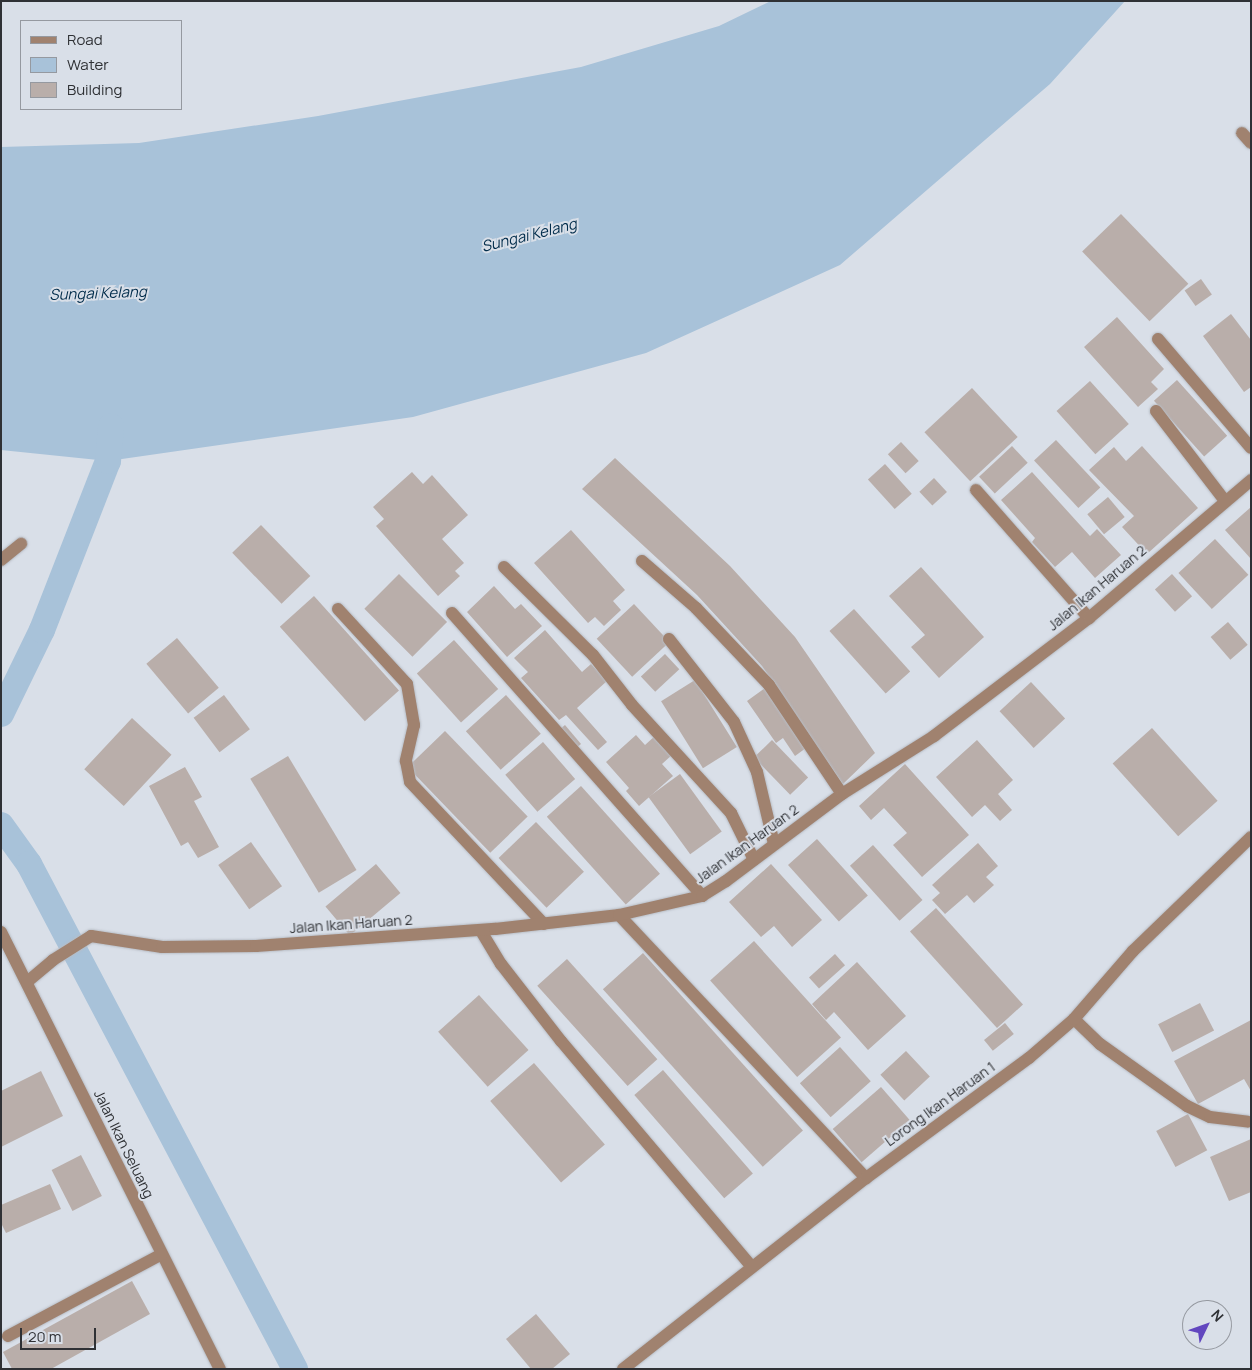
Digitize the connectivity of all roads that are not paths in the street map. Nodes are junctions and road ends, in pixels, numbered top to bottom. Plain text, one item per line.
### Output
1 (1242, 133) dead end
2 (1251, 143) edge
3 (1158, 339) dead end
4 (1156, 411) dead end
5 (1251, 448) edge
6 (1250, 484) edge
7 (976, 490) dead end
8 (1226, 501) junction
9 (22, 544) dead end
10 (1, 560) edge
11 (642, 561) dead end
12 (504, 568) dead end
13 (338, 609) dead end
14 (452, 613) dead end
15 (1089, 618) junction
16 (670, 639) dead end
17 (842, 794) junction
18 (1251, 836) edge
19 (774, 844) junction
20 (754, 860) junction
21 (702, 896) junction
22 (619, 915) junction
23 (544, 924) junction
24 (481, 931) junction
25 (1, 932) edge
26 (27, 982) junction
27 (1074, 1019) junction
28 (1248, 1122) dead end
29 (866, 1178) junction
30 (162, 1254) junction
31 (751, 1266) junction
32 (8, 1336) dead end
33 (220, 1369) edge
34 (623, 1369) edge

1 - 2 street
3 - 5 street
4 - 8 street
6 - 8 street, Jalan Ikan Haruan 2
7 - 15 street
8 - 15 street, Jalan Ikan Haruan 2
9 - 10 street
11 - 17 street
12 - 20 street
13 - 23 street
14 - 21 street
15 - 17 street, Jalan Ikan Haruan 2
16 - 19 street
17 - 19 street, Jalan Ikan Haruan 2
18 - 27 street, Lorong Ikan Haruan 1
19 - 20 street, Jalan Ikan Haruan 2
20 - 21 street, Jalan Ikan Haruan 2
21 - 22 street, Jalan Ikan Haruan 2
22 - 23 street, Jalan Ikan Haruan 2
22 - 29 street
23 - 24 street, Jalan Ikan Haruan 2
24 - 26 street, Jalan Ikan Haruan 2
24 - 31 street
25 - 26 street, Jalan Ikan Seluang
26 - 30 street, Jalan Ikan Seluang
27 - 28 street
27 - 29 street, Lorong Ikan Haruan 1
29 - 31 street, Lorong Ikan Haruan 1
30 - 32 street
30 - 33 street, Jalan Ikan Seluang
31 - 34 street, Lorong Ikan Haruan 1

